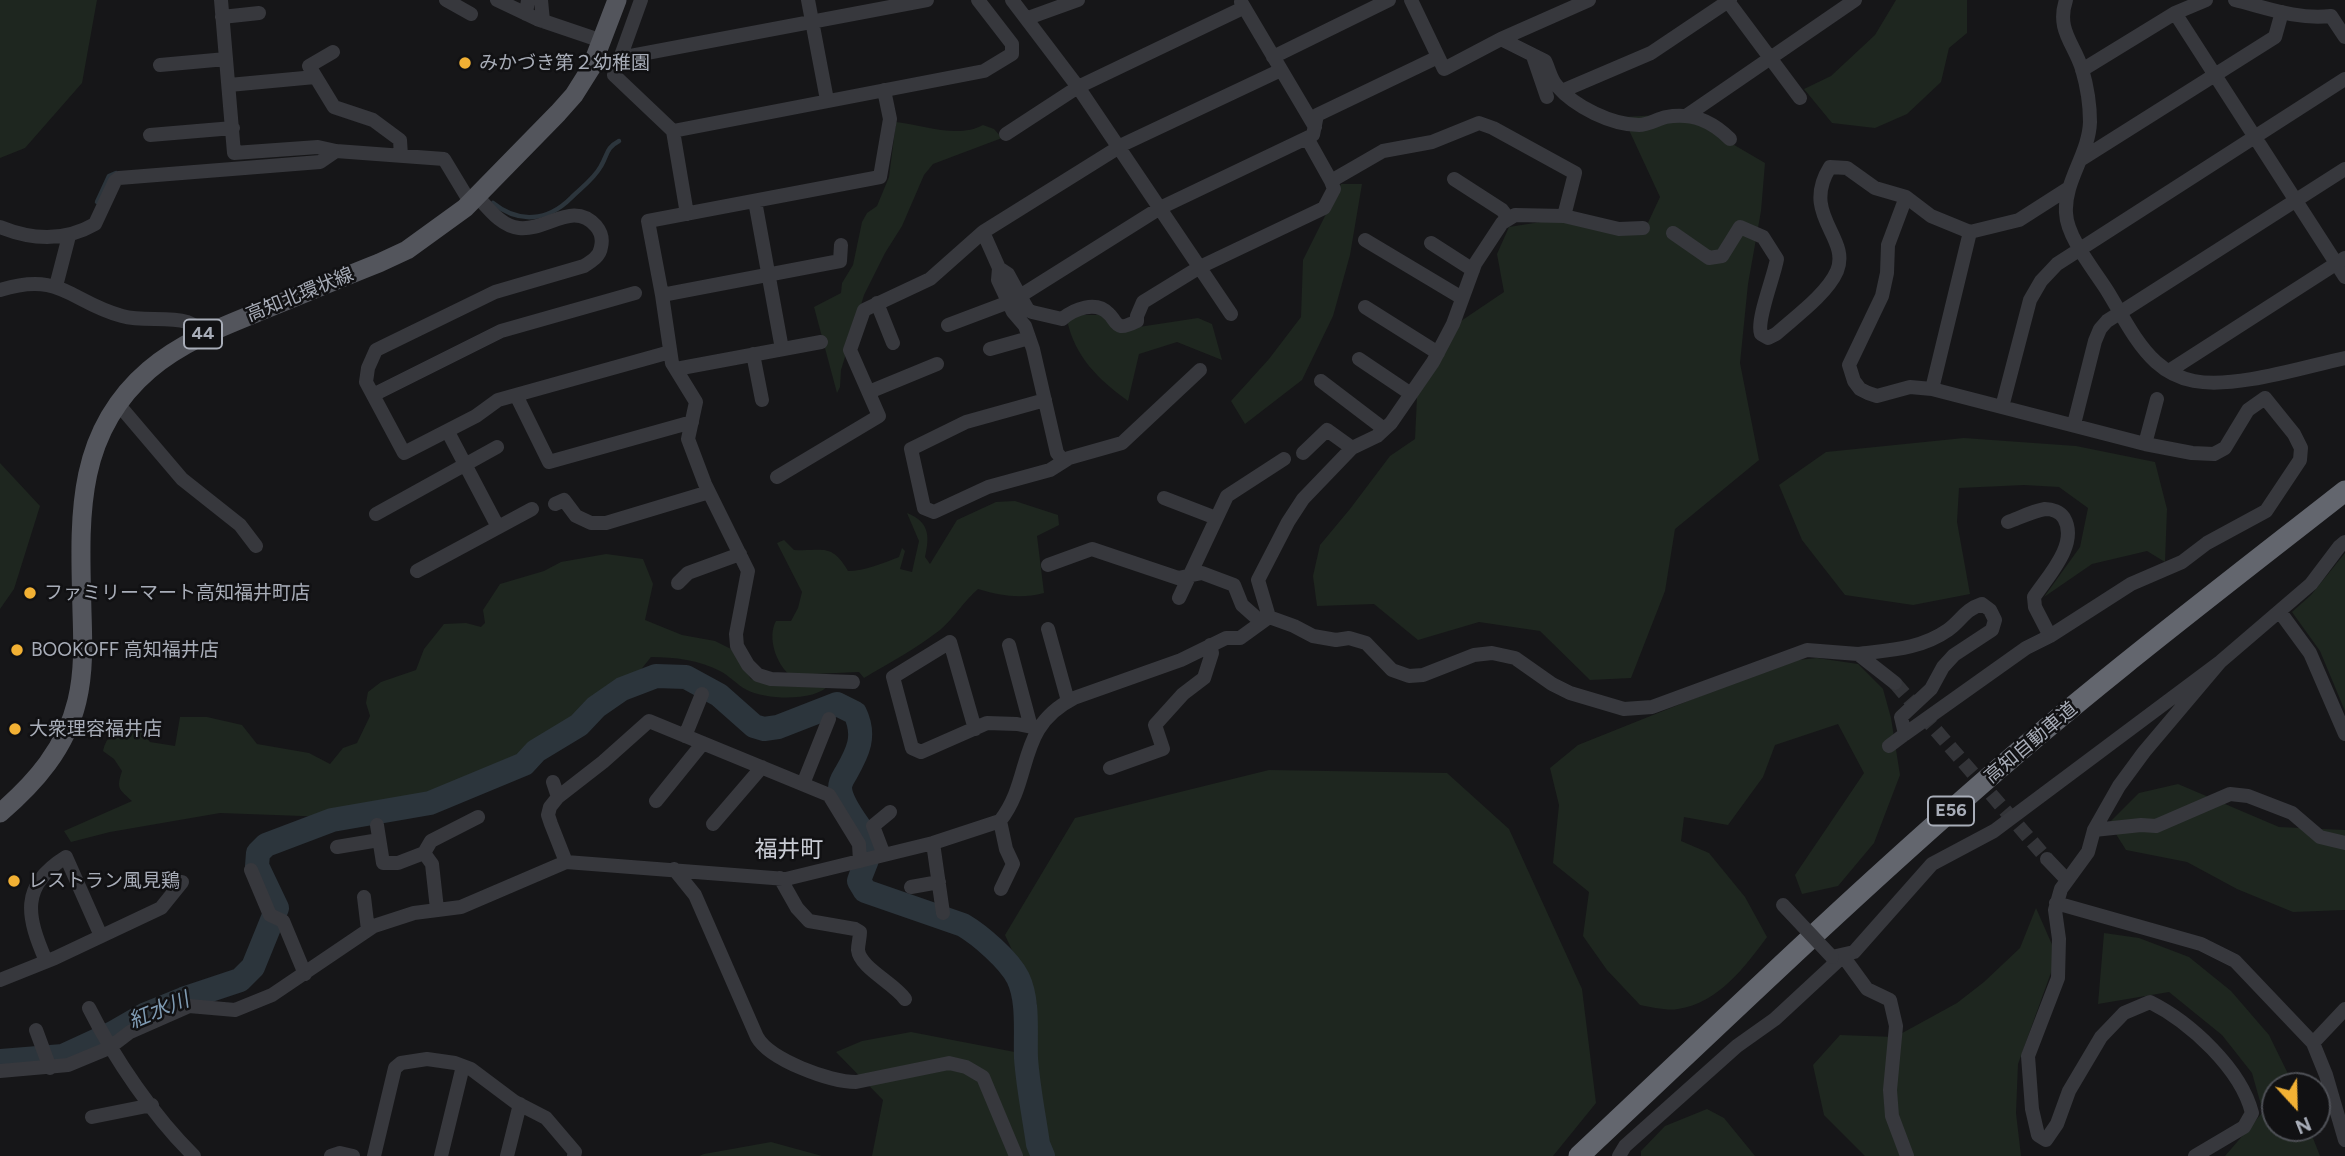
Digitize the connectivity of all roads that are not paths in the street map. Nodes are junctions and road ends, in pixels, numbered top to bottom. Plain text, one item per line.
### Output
1 (220, 0) edge
2 (446, 0) edge
3 (497, 0) edge
4 (541, 0) edge
5 (617, 0) edge
6 (641, 0) edge
7 (808, 0) edge
8 (927, 0) edge
9 (978, 0) edge
10 (1012, 0) edge
11 (1078, 0) edge
12 (1389, 0) edge
13 (1411, 0) edge
14 (1589, 0) edge
15 (1728, 0) edge
16 (1856, 0) edge
17 (2066, 0) edge
18 (2206, 0) edge
19 (2235, 0) edge
20 (1242, 4) edge
21 (527, 7) edge
22 (2282, 12) junction
23 (259, 13) dead end
24 (2175, 13) junction
25 (471, 14) dead end
26 (222, 17) junction
27 (1027, 19) junction
28 (543, 21) junction
29 (812, 22) junction
30 (2345, 37) edge
31 (1502, 38) junction
32 (602, 41) junction
33 (333, 52) dead end
34 (1532, 54) junction
35 (1273, 57) junction
36 (1438, 57) junction
37 (620, 58) junction
38 (1770, 58) junction
39 (226, 59) junction
40 (160, 65) dead end
41 (1281, 70) junction
42 (2082, 70) junction
43 (2214, 74) junction
44 (314, 77) junction
45 (2345, 79) edge
46 (229, 85) junction
47 (1078, 87) junction
48 (884, 90) junction
49 (1562, 91) junction
50 (1547, 97) dead end
51 (1800, 98) dead end
52 (827, 100) junction
53 (1686, 116) junction
54 (233, 128) junction
55 (673, 131) junction
56 (1311, 132) junction
57 (1006, 134) dead end
58 (150, 135) dead end
59 (2255, 138) junction
60 (1730, 139) dead end
61 (1119, 148) junction
62 (336, 151) junction
63 (401, 156) junction
64 (2080, 160) junction
65 (2345, 169) edge
66 (1454, 179) dead end
67 (1331, 181) junction
68 (2069, 188) junction
69 (1906, 197) junction
70 (473, 199) junction
71 (2295, 200) junction
72 (755, 201) junction
73 (1160, 208) junction
74 (687, 214) junction
75 (1564, 216) junction
76 (1508, 218) junction
77 (0, 227) edge
78 (1643, 228) dead end
79 (983, 232) junction
80 (1970, 232) junction
81 (1673, 233) dead end
82 (69, 236) junction
83 (1365, 240) dead end
84 (1431, 243) dead end
85 (841, 244) dead end
86 (2080, 248) junction
87 (2341, 260) edge
88 (1200, 267) junction
89 (1473, 270) junction
90 (768, 274) junction
91 (2345, 277) edge
92 (56, 286) junction
93 (0, 290) edge
94 (635, 293) dead end
95 (662, 295) junction
96 (1462, 298) junction
97 (1014, 299) junction
98 (877, 303) junction
99 (1365, 307) dead end
100 (2120, 313) junction
101 (1231, 314) dead end
102 (948, 325) dead end
103 (206, 333) junction
104 (1029, 338) junction
105 (821, 342) dead end
106 (893, 343) dead end
107 (782, 349) junction
108 (990, 349) dead end
109 (670, 352) junction
110 (1438, 353) junction
111 (753, 354) junction
112 (2345, 358) edge
113 (1359, 359) dead end
114 (937, 364) dead end
115 (676, 369) junction
116 (1200, 370) dead end
117 (2169, 372) junction
118 (1321, 381) dead end
119 (1933, 389) junction
120 (869, 392) junction
121 (1411, 394) junction
122 (373, 395) junction
123 (516, 395) junction
124 (762, 400) dead end
125 (1045, 400) junction
126 (2157, 400) dead end
127 (119, 405) junction
128 (2002, 407) junction
129 (692, 422) junction
130 (2074, 424) junction
131 (1384, 429) junction
132 (448, 432) junction
133 (2145, 444) junction
134 (497, 447) dead end
135 (1352, 448) junction
136 (1303, 453) dead end
137 (1284, 459) dead end
138 (1064, 461) junction
139 (465, 464) junction
140 (777, 477) dead end
141 (2345, 491) edge
142 (709, 492) junction
143 (1164, 498) dead end
144 (555, 504) dead end
145 (2345, 504) edge
146 (532, 509) dead end
147 (376, 514) dead end
148 (1216, 519) junction
149 (2008, 522) dead end
150 (498, 527) junction
151 (2345, 542) edge
152 (256, 546) dead end
153 (740, 554) junction
154 (1048, 565) dead end
155 (417, 571) dead end
156 (1190, 576) junction
157 (678, 583) dead end
158 (1179, 598) dead end
159 (2280, 612) junction
160 (1264, 619) junction
161 (1048, 629) dead end
162 (2050, 636) junction
163 (1009, 645) dead end
164 (1210, 645) junction
165 (1858, 654) junction
166 (2220, 662) junction
167 (853, 681) dead end
168 (1895, 683) tunnel mouth
169 (702, 694) dead end
170 (1068, 701) junction
171 (829, 719) dead end
172 (1034, 728) junction
173 (975, 729) junction
174 (1905, 734) junction
175 (2345, 734) edge
176 (685, 736) junction
177 (703, 743) junction
178 (1889, 746) dead end
179 (762, 767) junction
180 (1110, 768) dead end
181 (554, 782) dead end
182 (803, 784) junction
183 (558, 797) junction
184 (656, 801) dead end
185 (890, 812) dead end
186 (0, 813) edge
187 (478, 817) dead end
188 (1000, 821) junction
189 (713, 824) dead end
190 (2094, 830) junction
191 (933, 843) junction
192 (2345, 843) edge
193 (337, 847) dead end
194 (424, 853) junction
195 (871, 858) junction
196 (2047, 859) tunnel mouth
197 (566, 862) junction
198 (674, 869) junction
199 (251, 870) dead end
200 (780, 878) junction
201 (2067, 880) junction
202 (182, 882) dead end
203 (939, 882) junction
204 (911, 887) dead end
205 (1002, 889) dead end
206 (364, 897) dead end
207 (2056, 903) junction
208 (1783, 905) dead end
209 (437, 909) junction
210 (943, 912) dead end
211 (368, 930) junction
212 (101, 936) junction
213 (1838, 957) junction
214 (46, 961) junction
215 (305, 974) junction
216 (0, 980) edge
217 (905, 999) dead end
218 (89, 1008) dead end
219 (2345, 1009) edge
220 (36, 1030) dead end
221 (2313, 1043) junction
222 (109, 1048) junction
223 (463, 1066) junction
224 (50, 1068) junction
225 (0, 1071) edge
226 (520, 1104) junction
227 (152, 1105) junction
228 (92, 1117) dead end
229 (2345, 1140) edge
230 (194, 1156) edge
231 (331, 1156) edge
232 (353, 1156) edge
233 (374, 1156) edge
234 (441, 1156) edge
235 (507, 1156) edge
236 (574, 1156) edge
237 (1016, 1156) edge
238 (1579, 1156) edge
239 (1595, 1156) edge
240 (1619, 1156) edge
241 (1907, 1156) edge
242 (2195, 1156) edge

1 - 26 street
2 - 25 street
3 - 21 street
4 - 28 street
5 - 32 main road, 高知北環状線 / 44
6 - 37 street
7 - 29 street
8 - 29 street
9 - 48 street
10 - 27 street
11 - 27 street
12 - 35 street
13 - 36 street
14 - 31 street
15 - 38 street
15 - 49 street
16 - 38 street
17 - 42 street
18 - 24 street
19 - 22 street
20 - 35 street
20 - 47 street
21 - 28 street
22 - 30 street
22 - 43 street
23 - 26 street
24 - 42 street
24 - 43 street
26 - 39 street
27 - 47 street
28 - 32 street
29 - 37 street
29 - 52 street
31 - 34 street
31 - 36 street
32 - 70 main road, 高知北環状線 / 44
33 - 44 street
34 - 49 street
34 - 50 street
35 - 41 street
36 - 56 street
37 - 55 street
38 - 51 street
38 - 53 street
39 - 40 street
39 - 46 street
41 - 56 street
41 - 61 street
42 - 64 street
43 - 59 street
43 - 64 street
44 - 46 street
44 - 63 street
45 - 59 street
46 - 54 street
47 - 57 street
47 - 61 street
48 - 52 street
48 - 72 street
49 - 53 street
52 - 55 street
53 - 60 street
54 - 58 street
54 - 62 street
55 - 74 street
56 - 67 street
56 - 73 street
59 - 71 street
59 - 86 street
61 - 73 street
61 - 79 street
62 - 63 street
62 - 82 street
63 - 70 street
64 - 68 street
65 - 71 street
66 - 76 street
67 - 75 street
67 - 88 street
68 - 80 street
68 - 86 street
69 - 80 street
69 - 81 street
69 - 119 street
70 - 103 main road, 高知北環状線 / 44
70 - 122 street
71 - 87 street
71 - 100 street
72 - 74 street
72 - 90 street
73 - 88 street
73 - 97 street
74 - 95 street
75 - 76 street
75 - 78 street
76 - 89 street
77 - 82 street
79 - 97 street
79 - 98 street
80 - 119 street
82 - 92 street
83 - 96 street
84 - 89 street
85 - 90 street
86 - 100 street
86 - 128 street
87 - 91 street
87 - 117 street
88 - 97 street
88 - 101 street
89 - 96 street
90 - 95 street
90 - 107 street
92 - 93 street
92 - 103 street
94 - 122 street
95 - 109 street
96 - 110 street
97 - 102 street
97 - 104 street
98 - 106 street
98 - 120 street
99 - 110 street
100 - 117 street
100 - 130 street
103 - 127 main road, 高知北環状線 / 44
104 - 108 street
104 - 125 street
105 - 107 street
107 - 111 street
109 - 115 street
109 - 123 street
110 - 121 street
111 - 115 street
111 - 124 street
112 - 117 street
113 - 121 street
114 - 120 street
115 - 129 street
116 - 138 street
118 - 131 street
119 - 128 street
120 - 140 street
121 - 131 street
122 - 132 street
123 - 129 street
123 - 132 street
125 - 138 street
125 - 138 street
126 - 133 street
127 - 152 street
127 - 186 main road, 高知北環状線 / 44
128 - 130 street
129 - 142 street
130 - 133 street
131 - 135 street
132 - 139 street
133 - 162 street
134 - 139 street
135 - 136 street
135 - 160 street
137 - 148 street
139 - 147 street
139 - 150 street
141 - 238 highway, 高知自動車道 / E56
142 - 144 street
142 - 153 street
143 - 148 street
145 - 239 highway, 高知自動車道 / E56
146 - 150 street
148 - 156 street
149 - 162 street
150 - 155 street
151 - 159 street
153 - 157 street
153 - 167 street
154 - 156 street
156 - 158 street
156 - 160 street
159 - 166 street
159 - 175 street
160 - 164 street
160 - 165 street
161 - 170 street
162 - 174 street
163 - 172 street
164 - 170 street
164 - 180 street
165 - 168 street
165 - 174 street
166 - 190 street
166 - 213 street
169 - 176 street
170 - 172 street
171 - 182 street
172 - 173 street
172 - 188 street
173 - 173 street
174 - 178 street
176 - 177 street
176 - 183 street
177 - 179 street
177 - 184 street
179 - 182 street
179 - 189 street
181 - 183 street
182 - 195 street
183 - 197 street
185 - 195 street
187 - 194 street
188 - 191 street
188 - 205 street
190 - 192 street
190 - 201 street
191 - 195 street
191 - 203 street
193 - 194 street
194 - 209 street
195 - 200 street
196 - 201 street
197 - 198 street
197 - 209 street
198 - 200 street
198 - 237 street
199 - 215 street
200 - 217 street
201 - 207 street
202 - 212 street
203 - 204 street
203 - 210 street
206 - 211 street
207 - 221 street
207 - 242 street
208 - 213 street, bridge
209 - 211 street
211 - 215 street
212 - 214 street
212 - 214 street
213 - 240 street
213 - 241 street
214 - 216 street
215 - 222 street
218 - 222 street
219 - 221 street
220 - 224 street
221 - 229 street
222 - 224 street
222 - 227 street
223 - 226 street
223 - 233 street
223 - 234 street
224 - 225 street
226 - 235 street
226 - 236 street
227 - 228 street
227 - 230 street
231 - 232 street

